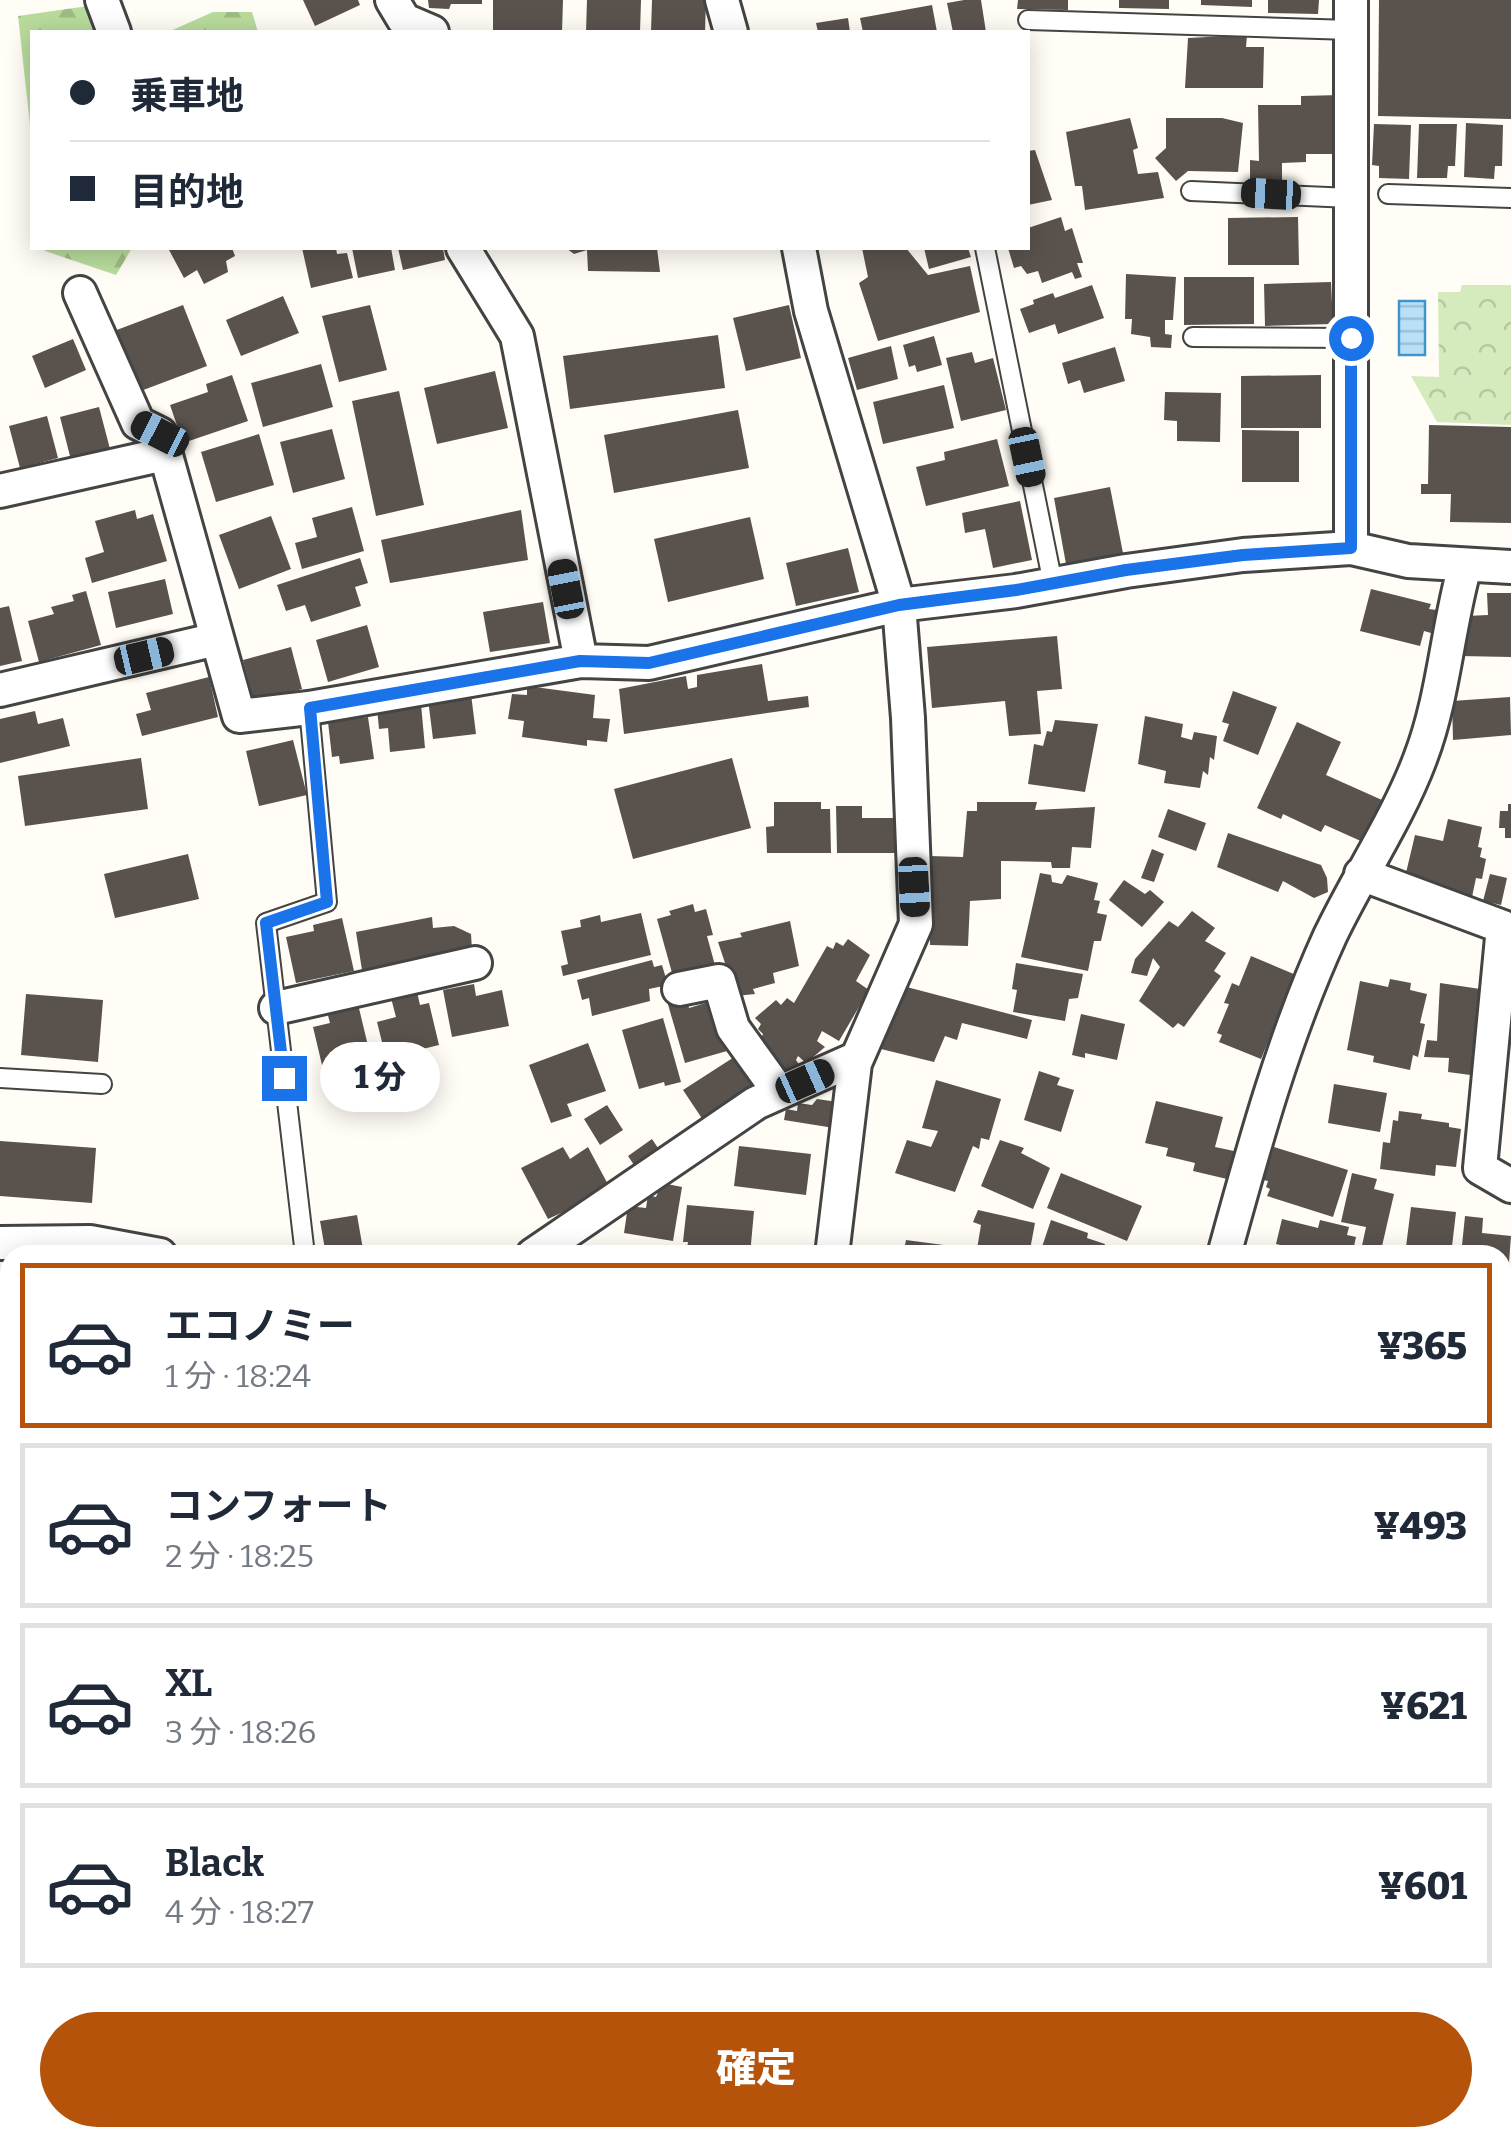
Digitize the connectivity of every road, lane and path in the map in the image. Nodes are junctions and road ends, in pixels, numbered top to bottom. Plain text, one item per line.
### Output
1 (102, 0) edge
2 (392, 0) edge
3 (722, 0) edge
4 (1351, 15) edge
5 (1028, 20) dead end
6 (113, 30) edge
7 (427, 30) edge
8 (730, 30) edge
9 (1191, 190) dead end
10 (1388, 194) dead end
11 (1351, 198) junction
12 (1511, 198) edge
13 (464, 250) edge
14 (798, 250) edge
15 (984, 250) edge
16 (80, 293) dead end
17 (1193, 337) dead end
18 (1351, 338) junction
19 (165, 454) junction
20 (0, 491) edge
21 (1351, 548) junction
22 (1465, 566) junction
23 (1511, 567) edge
24 (1053, 584) junction
25 (899, 605) junction
26 (217, 639) junction
27 (580, 661) junction
28 (0, 690) edge
29 (310, 708) junction
30 (1362, 874) junction
31 (1507, 928) edge
32 (475, 963) dead end
33 (679, 988) dead end
34 (276, 1008) junction
35 (858, 1058) junction
36 (0, 1078) edge
37 (102, 1084) dead end
38 (779, 1092) junction
39 (1511, 1186) edge
40 (0, 1243) edge
41 (106, 1245) edge
42 (304, 1245) edge
43 (548, 1245) edge
44 (833, 1245) edge
45 (1227, 1245) edge

1 - 6 street
2 - 7 street
3 - 8 street
4 - 5 lane
4 - 11 street
9 - 11 lane
10 - 12 lane
11 - 18 street
13 - 27 street
14 - 25 street
15 - 24 lane
16 - 19 street
17 - 18 lane
18 - 21 street
19 - 20 street
19 - 26 street
21 - 22 street
21 - 24 street
22 - 23 street
22 - 30 street
24 - 25 street
25 - 27 street
25 - 35 street
26 - 28 street
26 - 29 street
27 - 29 street
29 - 34 lane
30 - 31 street
30 - 45 street
31 - 39 street
32 - 34 street
33 - 38 street
34 - 42 lane
35 - 38 street
35 - 44 street
36 - 37 lane
38 - 43 street
40 - 41 street

